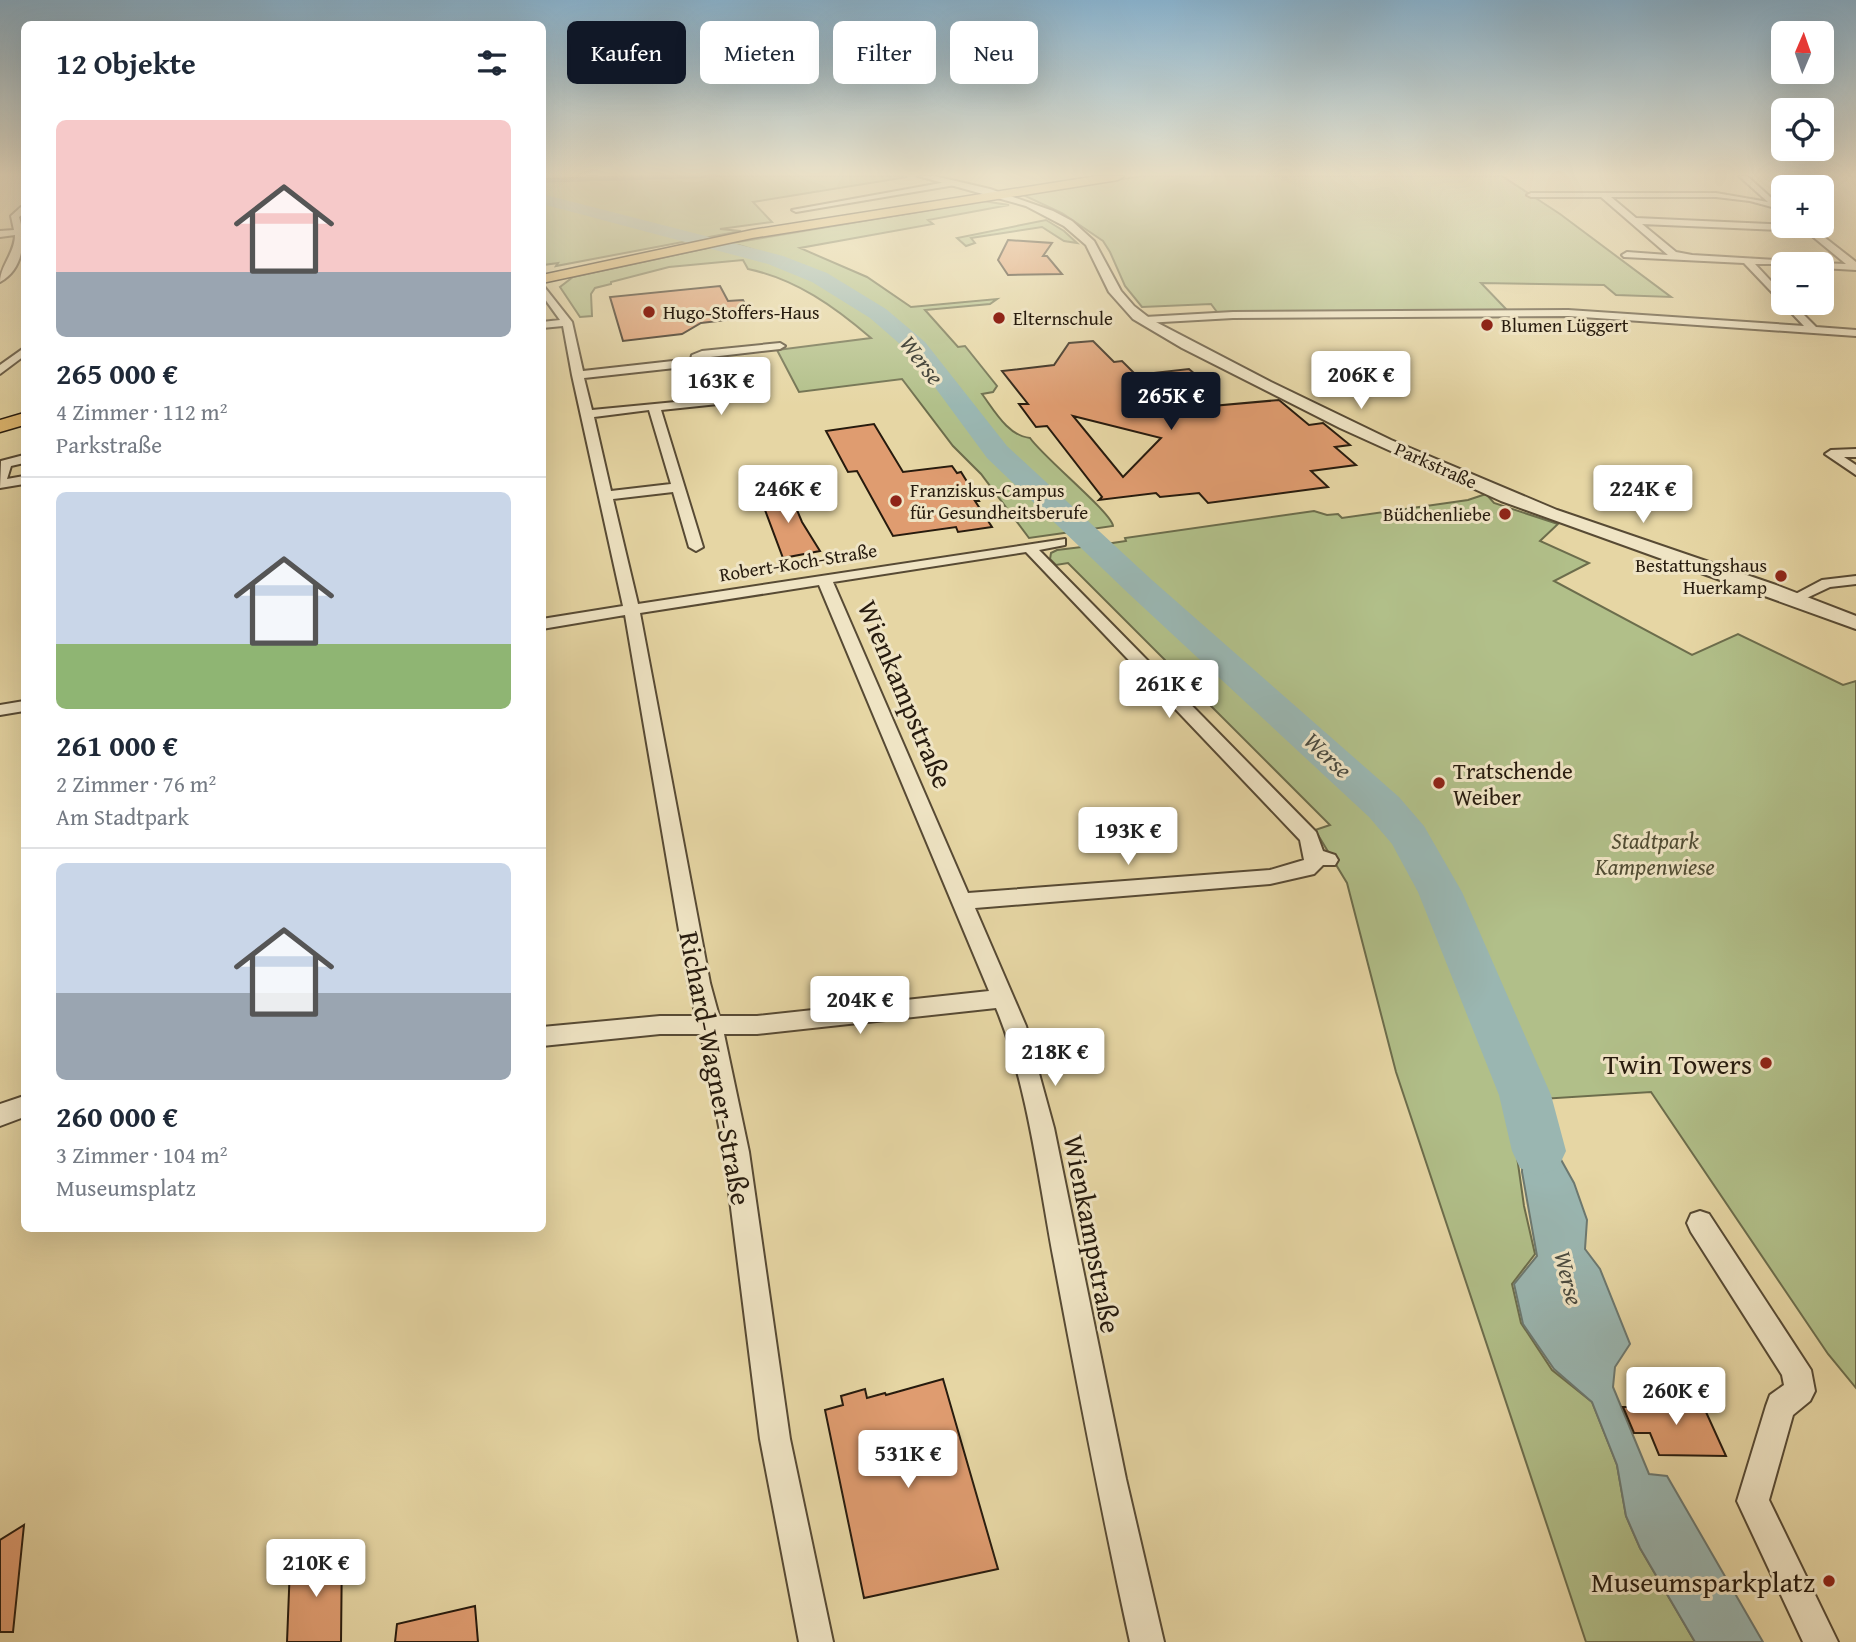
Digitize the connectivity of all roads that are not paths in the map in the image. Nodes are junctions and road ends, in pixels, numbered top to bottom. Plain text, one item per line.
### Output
1 (18, 253) edge
2 (662, 253) edge
3 (1098, 253) edge
4 (1671, 253) edge
5 (1838, 253) edge
6 (1627, 255) dead end
7 (1692, 258) junction
8 (1747, 261) junction
9 (1771, 262) edge
10 (1834, 266) edge
11 (1856, 267) edge
12 (546, 278) edge
13 (0, 279) edge
14 (1771, 286) edge
15 (546, 293) edge
16 (1799, 315) edge
17 (1145, 320) junction
18 (567, 322) junction
19 (546, 325) edge
20 (1813, 330) junction
21 (1856, 333) edge
22 (780, 346) dead end
23 (21, 354) edge
24 (697, 362) junction
25 (0, 371) edge
26 (578, 375) junction
27 (654, 406) junction
28 (588, 414) junction
29 (21, 420) edge
30 (0, 426) edge
31 (1856, 453) edge
32 (21, 460) edge
33 (1856, 471) edge
34 (21, 480) edge
35 (0, 482) edge
36 (678, 486) junction
37 (606, 496) junction
38 (1060, 542) dead end
39 (696, 547) dead end
40 (1029, 547) junction
41 (824, 579) junction
42 (1856, 580) edge
43 (1796, 598) junction
44 (632, 610) junction
45 (546, 623) edge
46 (1856, 623) edge
47 (21, 706) edge
48 (0, 710) edge
49 (963, 901) junction
50 (1003, 998) junction
51 (713, 1027) junction
52 (546, 1037) edge
53 (21, 1108) edge
54 (0, 1115) edge
55 (1700, 1223) dead end
56 (816, 1642) edge
57 (1147, 1642) edge
58 (1821, 1642) edge

1 - 13 street
2 - 12 main road
3 - 17 street, Parkstraße
4 - 7 street
5 - 11 street
6 - 7 street
7 - 8 street
8 - 9 street
8 - 14 street
10 - 11 street
15 - 18 street, Richard-Wagner-Straße
16 - 20 street
17 - 20 street
17 - 43 street, Parkstraße
18 - 19 street
18 - 26 street, Richard-Wagner-Straße
20 - 21 street
22 - 24 street
23 - 25 street
24 - 26 street
24 - 27 street
26 - 28 street, Richard-Wagner-Straße
27 - 28 street
27 - 36 street
28 - 37 street, Richard-Wagner-Straße
29 - 30 main road
31 - 33 street
32 - 35 street
34 - 35 street
36 - 37 street
36 - 39 street
37 - 44 street, Richard-Wagner-Straße
38 - 40 street, Robert-Koch-Straße
40 - 41 street, Robert-Koch-Straße
40 - 49 street
41 - 44 street, Robert-Koch-Straße
41 - 49 street, Wienkampstraße
42 - 43 street
43 - 46 street, Parkstraße
44 - 45 street, Robert-Koch-Straße
44 - 51 street, Richard-Wagner-Straße
47 - 48 street
49 - 50 street, Wienkampstraße
50 - 51 street
50 - 57 street, Wienkampstraße
51 - 52 street
51 - 56 street, Richard-Wagner-Straße
53 - 54 street
55 - 58 street

